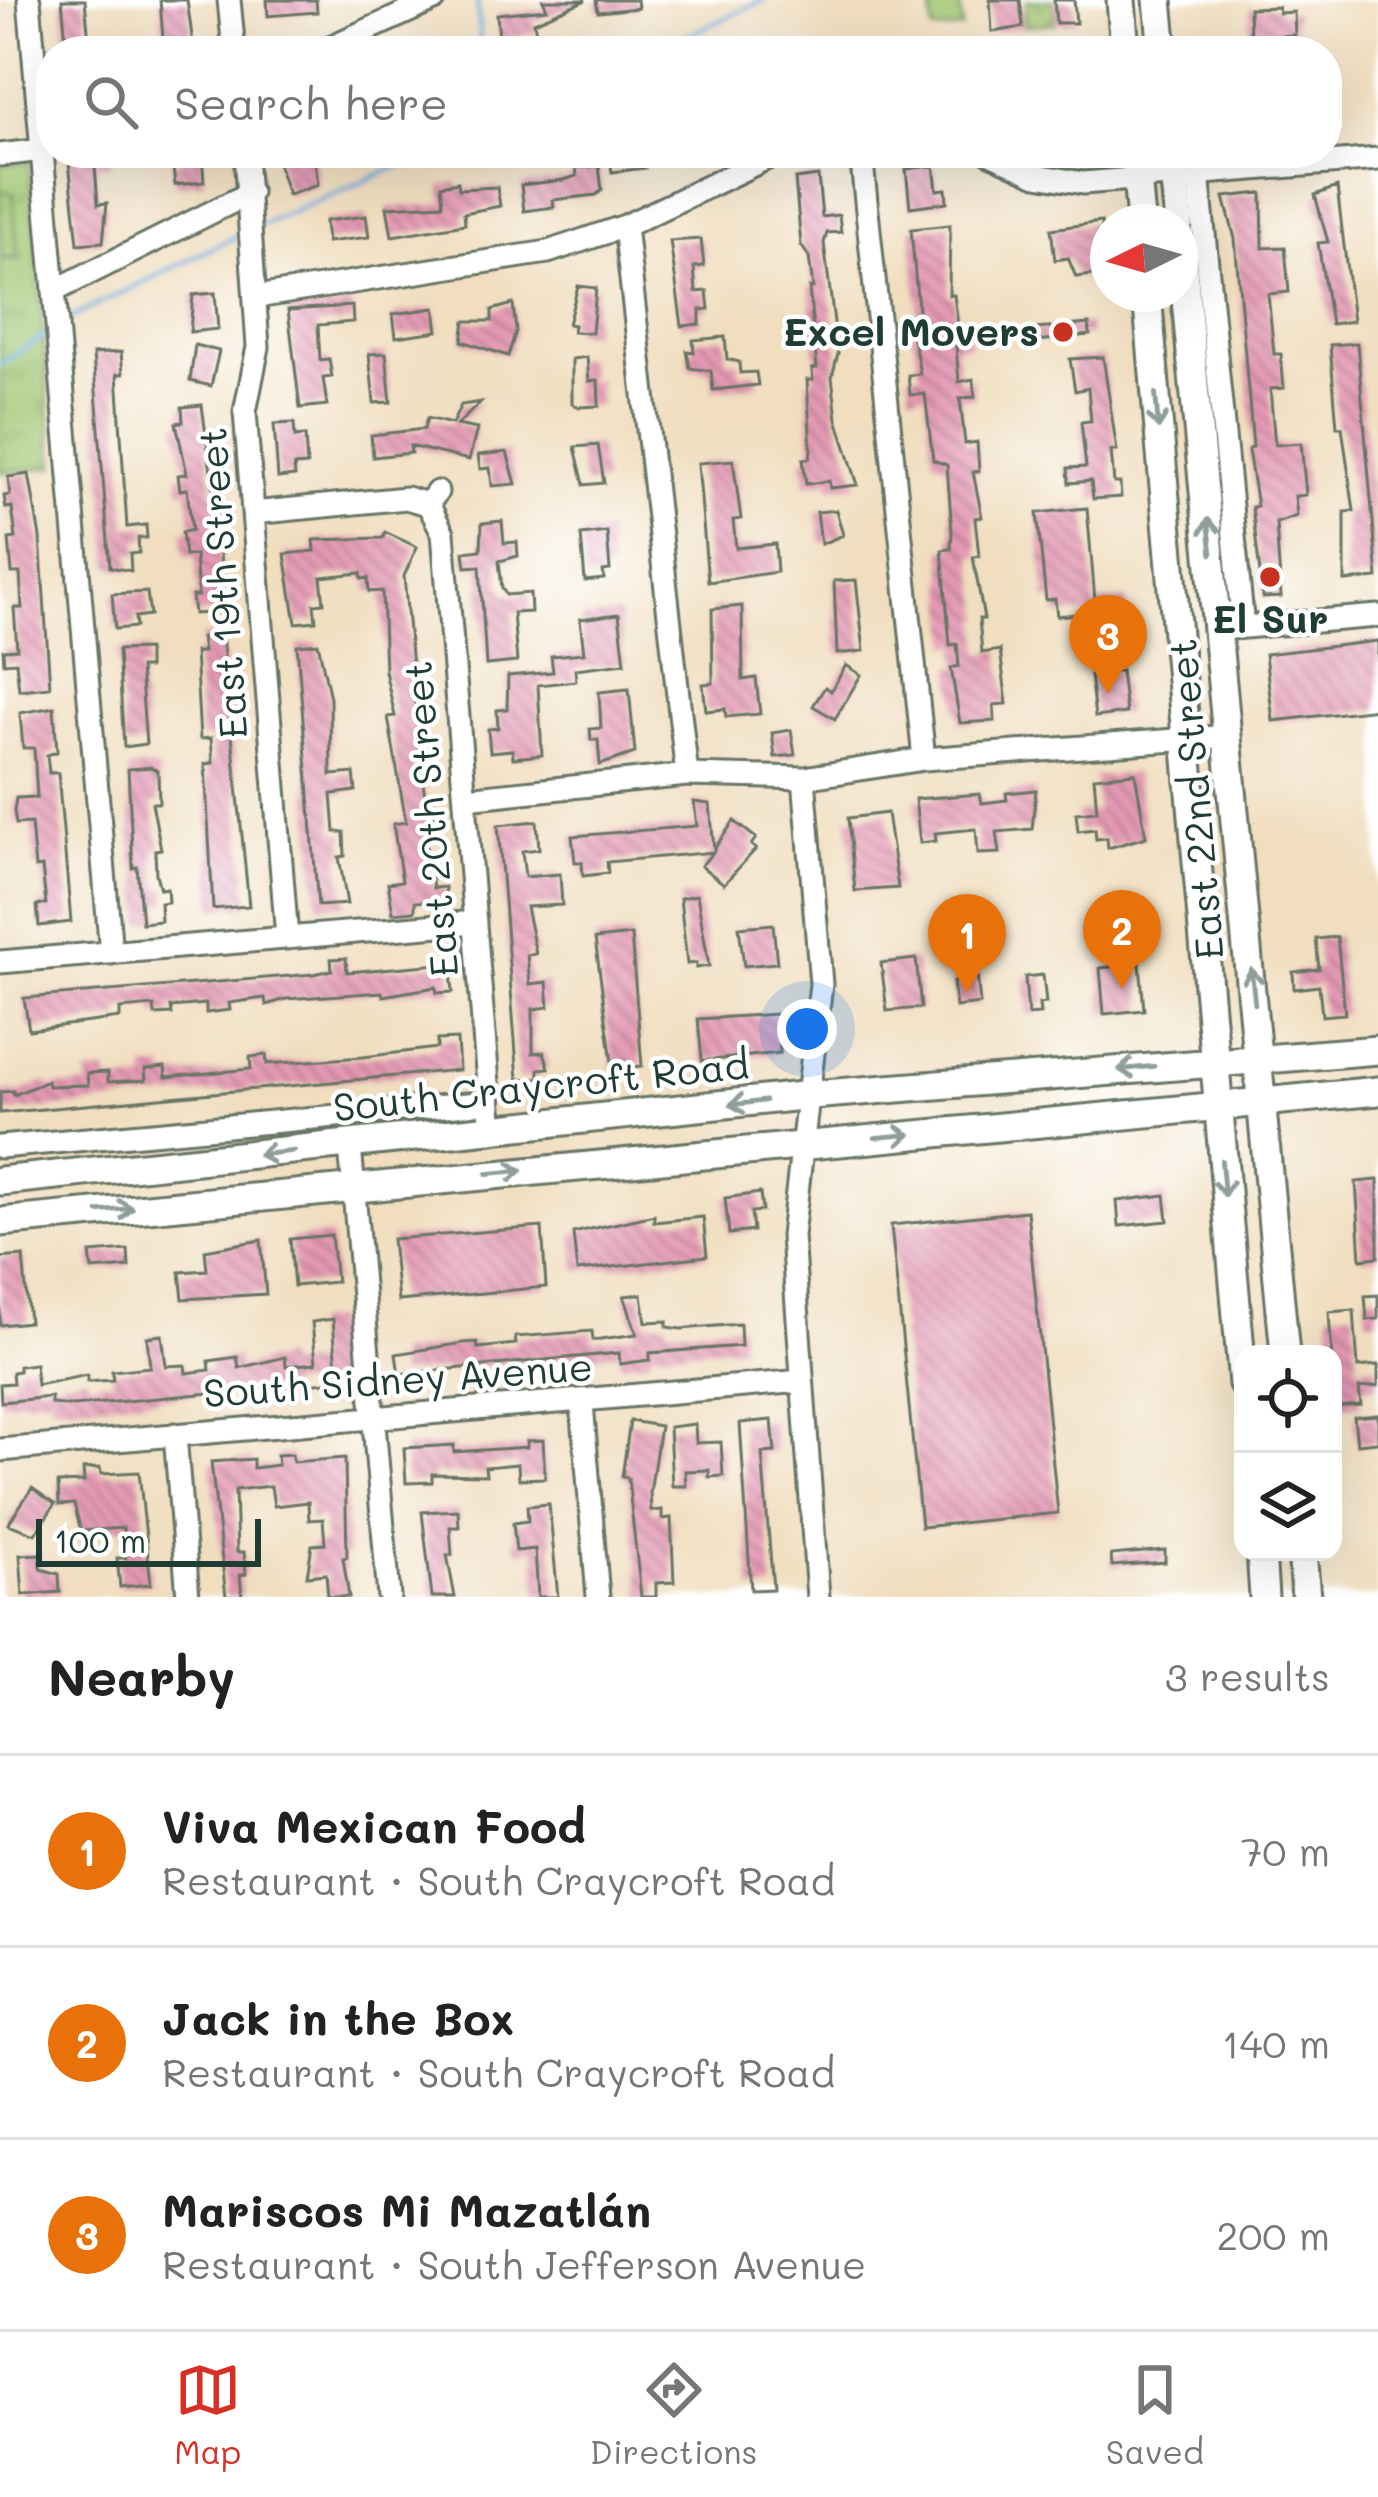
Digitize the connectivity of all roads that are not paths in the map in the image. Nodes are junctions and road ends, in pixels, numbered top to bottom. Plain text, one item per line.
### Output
1 (29, 0) edge
2 (230, 0) edge
3 (434, 0) edge
4 (1121, 0) edge
5 (1158, 0) edge
6 (233, 36) edge
7 (354, 36) edge
8 (1124, 36) edge
9 (1161, 36) edge
10 (36, 81) edge
11 (36, 151) edge
12 (0, 154) edge
13 (1378, 159) edge
14 (1342, 160) edge
15 (44, 168) edge
16 (247, 168) edge
17 (747, 168) edge
18 (863, 168) edge
19 (1019, 168) edge
20 (1132, 168) edge
21 (1136, 168) edge
22 (1181, 168) edge
23 (1181, 168) edge
24 (250, 193) junction
25 (1139, 204) edge
26 (1180, 204) edge
27 (625, 226) junction
28 (54, 291) junction
29 (256, 297) junction
30 (1149, 312) edge
31 (1190, 312) edge
32 (253, 513) junction
33 (1378, 616) edge
34 (1231, 628) junction
35 (1228, 736) junction
36 (1186, 739) junction
37 (924, 759) junction
38 (687, 776) junction
39 (804, 778) junction
40 (466, 798) junction
41 (475, 922) junction
42 (287, 938) junction
43 (111, 952) junction
44 (0, 962) edge
45 (1378, 1050) edge
46 (1260, 1058) junction
47 (1213, 1062) junction
48 (1378, 1090) edge
49 (811, 1095) junction
50 (489, 1102) junction
51 (1264, 1102) junction
52 (1216, 1106) junction
53 (492, 1132) junction
54 (802, 1144) junction
55 (350, 1145) junction
56 (0, 1147) edge
57 (0, 1181) edge
58 (353, 1187) junction
59 (0, 1222) edge
60 (1239, 1345) edge
61 (1284, 1345) edge
62 (802, 1381) junction
63 (582, 1402) junction
64 (375, 1419) junction
65 (175, 1434) junction
66 (0, 1450) edge
67 (1262, 1561) edge
68 (1303, 1561) edge
69 (188, 1597) edge
70 (389, 1597) edge
71 (598, 1597) edge
72 (818, 1597) edge
73 (1264, 1597) edge
74 (1306, 1597) edge

1 - 10 street
2 - 6 street
3 - 7 street
4 - 8 main road
5 - 9 main road
11 - 12 street
13 - 14 street
15 - 28 street
16 - 24 street, East 19th Street
17 - 27 street
18 - 37 street
19 - 20 street
21 - 25 main road
22 - 26 main road
23 - 34 street, East 22nd Street
24 - 28 street
24 - 29 street, East 19th Street
27 - 29 street
27 - 38 street
28 - 43 street
29 - 32 street, East 19th Street
30 -> 36 main road, East 22nd Street
34 -> 31 main road, East 22nd Street
32 - 40 street, East 20th Street
32 - 42 street, East 19th Street
33 - 34 street
34 - 35 main road, East 22nd Street
35 - 36 street
46 -> 35 main road, East 22nd Street
36 - 37 street
36 - 47 main road, East 22nd Street
37 - 39 street
38 - 39 street
38 - 40 street
39 - 49 street
40 - 41 street, East 20th Street
41 - 42 street
41 - 50 street, East 20th Street
42 - 43 street
43 - 44 street
45 - 46 main road, South Craycroft Road
46 - 47 main road, South Craycroft Road
46 - 51 main road, East 22nd Street
47 -> 49 main road, South Craycroft Road
47 - 52 main road, East 22nd Street
48 - 51 main road, South Craycroft Road
49 -> 53 main road, South Craycroft Road
49 - 54 street
50 - 53 street, East 20th Street
50 - 56 street, South Craycroft Road
51 - 52 main road, South Craycroft Road
51 - 61 main road, East 22nd Street
54 -> 52 main road, South Craycroft Road
52 -> 60 main road, East 22nd Street
53 - 55 main road, South Craycroft Road
58 -> 54 main road, South Craycroft Road
54 - 62 street
55 -> 57 main road, South Craycroft Road
55 - 58 street
59 -> 58 main road, South Craycroft Road
58 - 64 street
62 - 63 street, South Sidney Avenue
62 - 72 street
63 - 64 street, South Sidney Avenue
63 - 71 street
64 - 65 street, South Sidney Avenue
64 - 70 street
65 - 66 street, South Sidney Avenue
65 - 69 street
67 - 73 main road
68 - 74 main road

